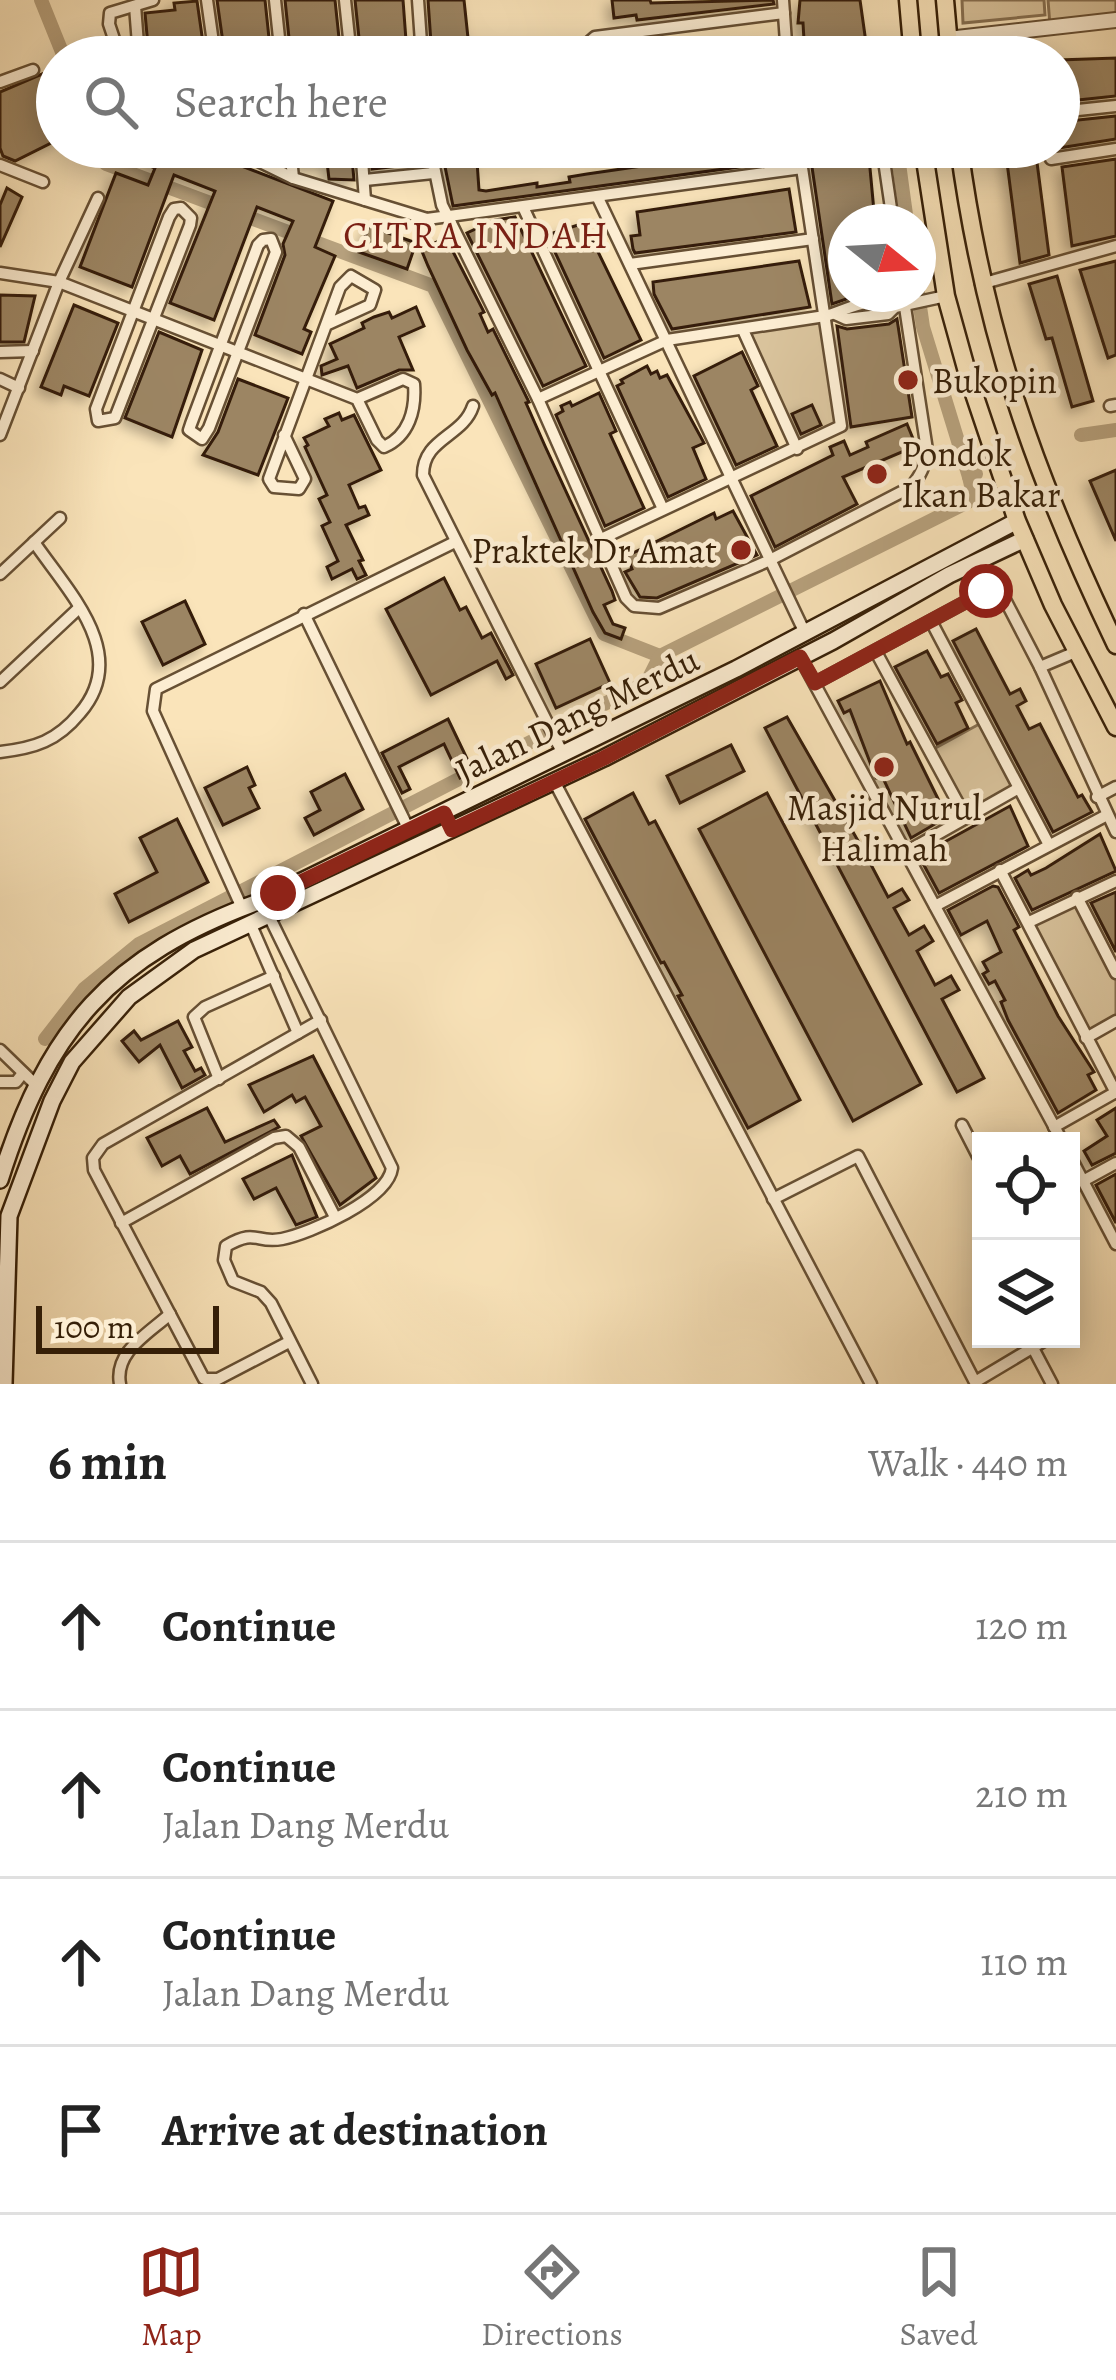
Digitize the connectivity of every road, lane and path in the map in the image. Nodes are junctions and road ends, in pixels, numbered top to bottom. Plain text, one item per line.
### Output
1 (153, 0) edge
2 (207, 0) edge
3 (275, 0) edge
4 (345, 0) edge
5 (418, 0) edge
6 (908, 0) edge
7 (945, 0) edge
8 (135, 5) junction
9 (783, 7) edge
10 (1116, 20) edge
11 (114, 36) edge
12 (137, 36) edge
13 (212, 36) edge
14 (279, 36) edge
15 (349, 36) edge
16 (421, 36) edge
17 (602, 36) edge
18 (911, 36) edge
19 (948, 36) edge
20 (1021, 36) edge
21 (33, 70) dead end
22 (0, 82) edge
23 (1116, 106) edge
24 (1080, 110) edge
25 (1116, 149) edge
26 (1080, 155) edge
27 (0, 165) edge
28 (273, 168) edge
29 (292, 168) edge
30 (364, 168) edge
31 (432, 168) edge
32 (885, 168) edge
33 (925, 168) edge
34 (962, 168) edge
35 (433, 173) junction
36 (293, 178) junction
37 (365, 179) junction
38 (43, 182) dead end
39 (98, 198) dead end
40 (598, 198) junction
41 (364, 200) junction
42 (890, 204) edge
43 (524, 209) junction
44 (450, 219) junction
45 (813, 239) junction
46 (1116, 246) edge
47 (630, 264) junction
48 (2, 273) edge
49 (58, 282) junction
50 (981, 284) junction
51 (936, 298) edge
52 (939, 298) junction
53 (134, 309) junction
54 (891, 312) edge
55 (905, 312) edge
56 (830, 315) junction
57 (154, 317) junction
58 (326, 325) junction
59 (743, 330) junction
60 (667, 340) junction
61 (221, 344) junction
62 (33, 351) junction
63 (238, 351) junction
64 (0, 352) edge
65 (601, 369) junction
66 (307, 378) junction
67 (0, 379) edge
68 (19, 388) junction
69 (538, 399) junction
70 (357, 400) junction
71 (473, 406) dead end
72 (284, 434) junction
73 (0, 435) edge
74 (797, 449) junction
75 (730, 478) junction
76 (663, 509) junction
77 (60, 518) dead end
78 (1017, 521) junction
79 (601, 539) junction
80 (1025, 539) junction
81 (34, 542) junction
82 (455, 542) junction
83 (768, 560) junction
84 (961, 560) junction
85 (0, 574) edge
86 (79, 608) junction
87 (304, 614) junction
88 (932, 623) junction
89 (805, 633) junction
90 (1116, 645) edge
91 (1078, 651) junction
92 (876, 652) junction
93 (800, 657) junction
94 (1040, 667) junction
95 (0, 682) edge
96 (815, 683) junction
97 (1116, 728) edge
98 (555, 740) junction
99 (0, 752) edge
100 (554, 781) junction
101 (1116, 787) edge
102 (1017, 789) junction
103 (1097, 797) junction
104 (444, 813) junction
105 (1107, 815) junction
106 (403, 816) junction
107 (966, 818) junction
108 (452, 830) junction
109 (1116, 832) edge
110 (1048, 843) junction
111 (906, 852) junction
112 (1000, 870) junction
113 (1116, 881) edge
114 (1077, 897) junction
115 (240, 902) junction
116 (935, 906) junction
117 (269, 916) junction
118 (1029, 922) junction
119 (251, 925) junction
120 (1116, 973) edge
121 (274, 976) junction
122 (321, 1019) junction
123 (1116, 1021) edge
124 (298, 1033) junction
125 (1086, 1038) junction
126 (0, 1050) edge
127 (29, 1078) junction
128 (219, 1079) junction
129 (0, 1082) edge
130 (1116, 1092) edge
131 (962, 1125) dead end
132 (1054, 1127) junction
133 (1057, 1132) edge
134 (972, 1144) edge
135 (1116, 1163) edge
136 (1080, 1174) edge
137 (0, 1180) edge
138 (1084, 1181) junction
139 (773, 1199) junction
140 (5, 1215) edge
141 (335, 1217) junction
142 (121, 1223) junction
143 (1116, 1244) edge
144 (170, 1314) junction
145 (290, 1342) junction
146 (1034, 1348) joint
147 (4, 1384) edge
148 (120, 1384) edge
149 (312, 1384) edge
150 (871, 1384) edge
151 (1052, 1384) edge

1 - 8 street
2 - 13 street
3 - 14 street
4 - 15 street
5 - 16 street
6 - 18 main road
7 - 19 main road
8 - 11 street
8 - 12 street
9 - 17 street
10 - 20 street
21 - 22 street
23 - 24 street
25 - 26 street
27 - 38 street
28 - 36 street
29 - 36 street
30 - 37 street
31 - 35 street
32 - 42 street
33 - 52 main road
34 - 50 main road
35 - 37 street
35 - 44 street
36 - 41 street
37 - 41 street
39 - 49 street
40 - 43 street
40 - 45 street
40 - 47 street
41 - 44 street
43 - 44 street
43 - 65 street
44 - 69 street
45 - 47 street
45 - 56 street
46 - 50 street
47 - 60 street
48 - 49 street
49 - 53 street
49 - 62 street
50 - 90 main road
51 - 52 street
52 - 78 main road
53 - 57 street
53 - 57 street
53 - 57 street
54 - 56 street
55 - 83 street
56 - 59 street
56 - 74 street
57 - 61 street
58 - 58 street
58 - 66 street
59 - 60 street
59 - 74 street
60 - 65 street
60 - 75 street
61 - 63 street
61 - 63 street
61 - 63 street
62 - 64 street
62 - 68 street
63 - 66 street
65 - 69 street
65 - 76 street
66 - 70 street
66 - 72 street
67 - 68 street
68 - 73 street
69 - 79 street
70 - 70 street
71 - 82 street
72 - 72 street
74 - 75 street
75 - 76 street
75 - 83 street
76 - 79 street
77 - 81 street
78 - 80 main road
78 - 84 main road, Jalan Dang Merdu
79 - 83 street
80 - 84 main road, Jalan Dang Merdu
80 - 91 main road
81 - 85 street
81 - 86 street
82 - 87 street
82 - 98 street
83 - 89 street
84 - 89 main road, Jalan Dang Merdu
84 - 93 main road, Jalan Dang Merdu
86 - 95 street
86 - 99 street
87 - 106 street
87 - 115 street
88 - 92 street
88 - 94 street
88 - 102 street
89 - 98 main road, Jalan Dang Merdu
91 - 94 street
91 - 97 main road
92 - 96 street
92 - 107 street
93 - 96 street
93 - 100 main road, Jalan Dang Merdu
94 - 103 street
96 - 111 street
98 - 104 main road, Jalan Dang Merdu
100 - 108 main road, Jalan Dang Merdu
100 - 139 street
101 - 103 street
102 - 107 street
102 - 110 street
103 - 105 street
104 - 106 main road, Jalan Dang Merdu
104 - 108 main road
105 - 109 street
105 - 110 street
106 - 115 main road, Jalan Dang Merdu
107 - 111 street
108 - 117 main road, Jalan Dang Merdu
110 - 112 street
111 - 116 street
112 - 116 street
112 - 118 street
113 - 114 street
114 - 118 street
114 - 120 street
115 - 127 main road, Jalan Dang Merdu
116 - 132 street
117 - 119 main road, Jalan Dang Merdu
117 - 122 street
118 - 125 street
119 - 121 street
119 - 140 main road, Jalan Dang Merdu
121 - 124 street
121 - 128 street
122 - 124 street
122 - 141 street
123 - 125 street
124 - 128 street
125 - 130 street
126 - 127 street
127 - 129 street
127 - 137 main road, Jalan Dang Merdu
128 - 142 street
130 - 132 street
131 - 134 street
132 - 133 street
135 - 138 street
136 - 138 street
138 - 143 street
139 - 146 street
139 - 150 street
140 - 147 main road, Jalan Dang Merdu
141 - 142 street
141 - 145 street
142 - 144 street
144 - 145 street
144 - 148 street
145 - 149 street
146 - 151 street

